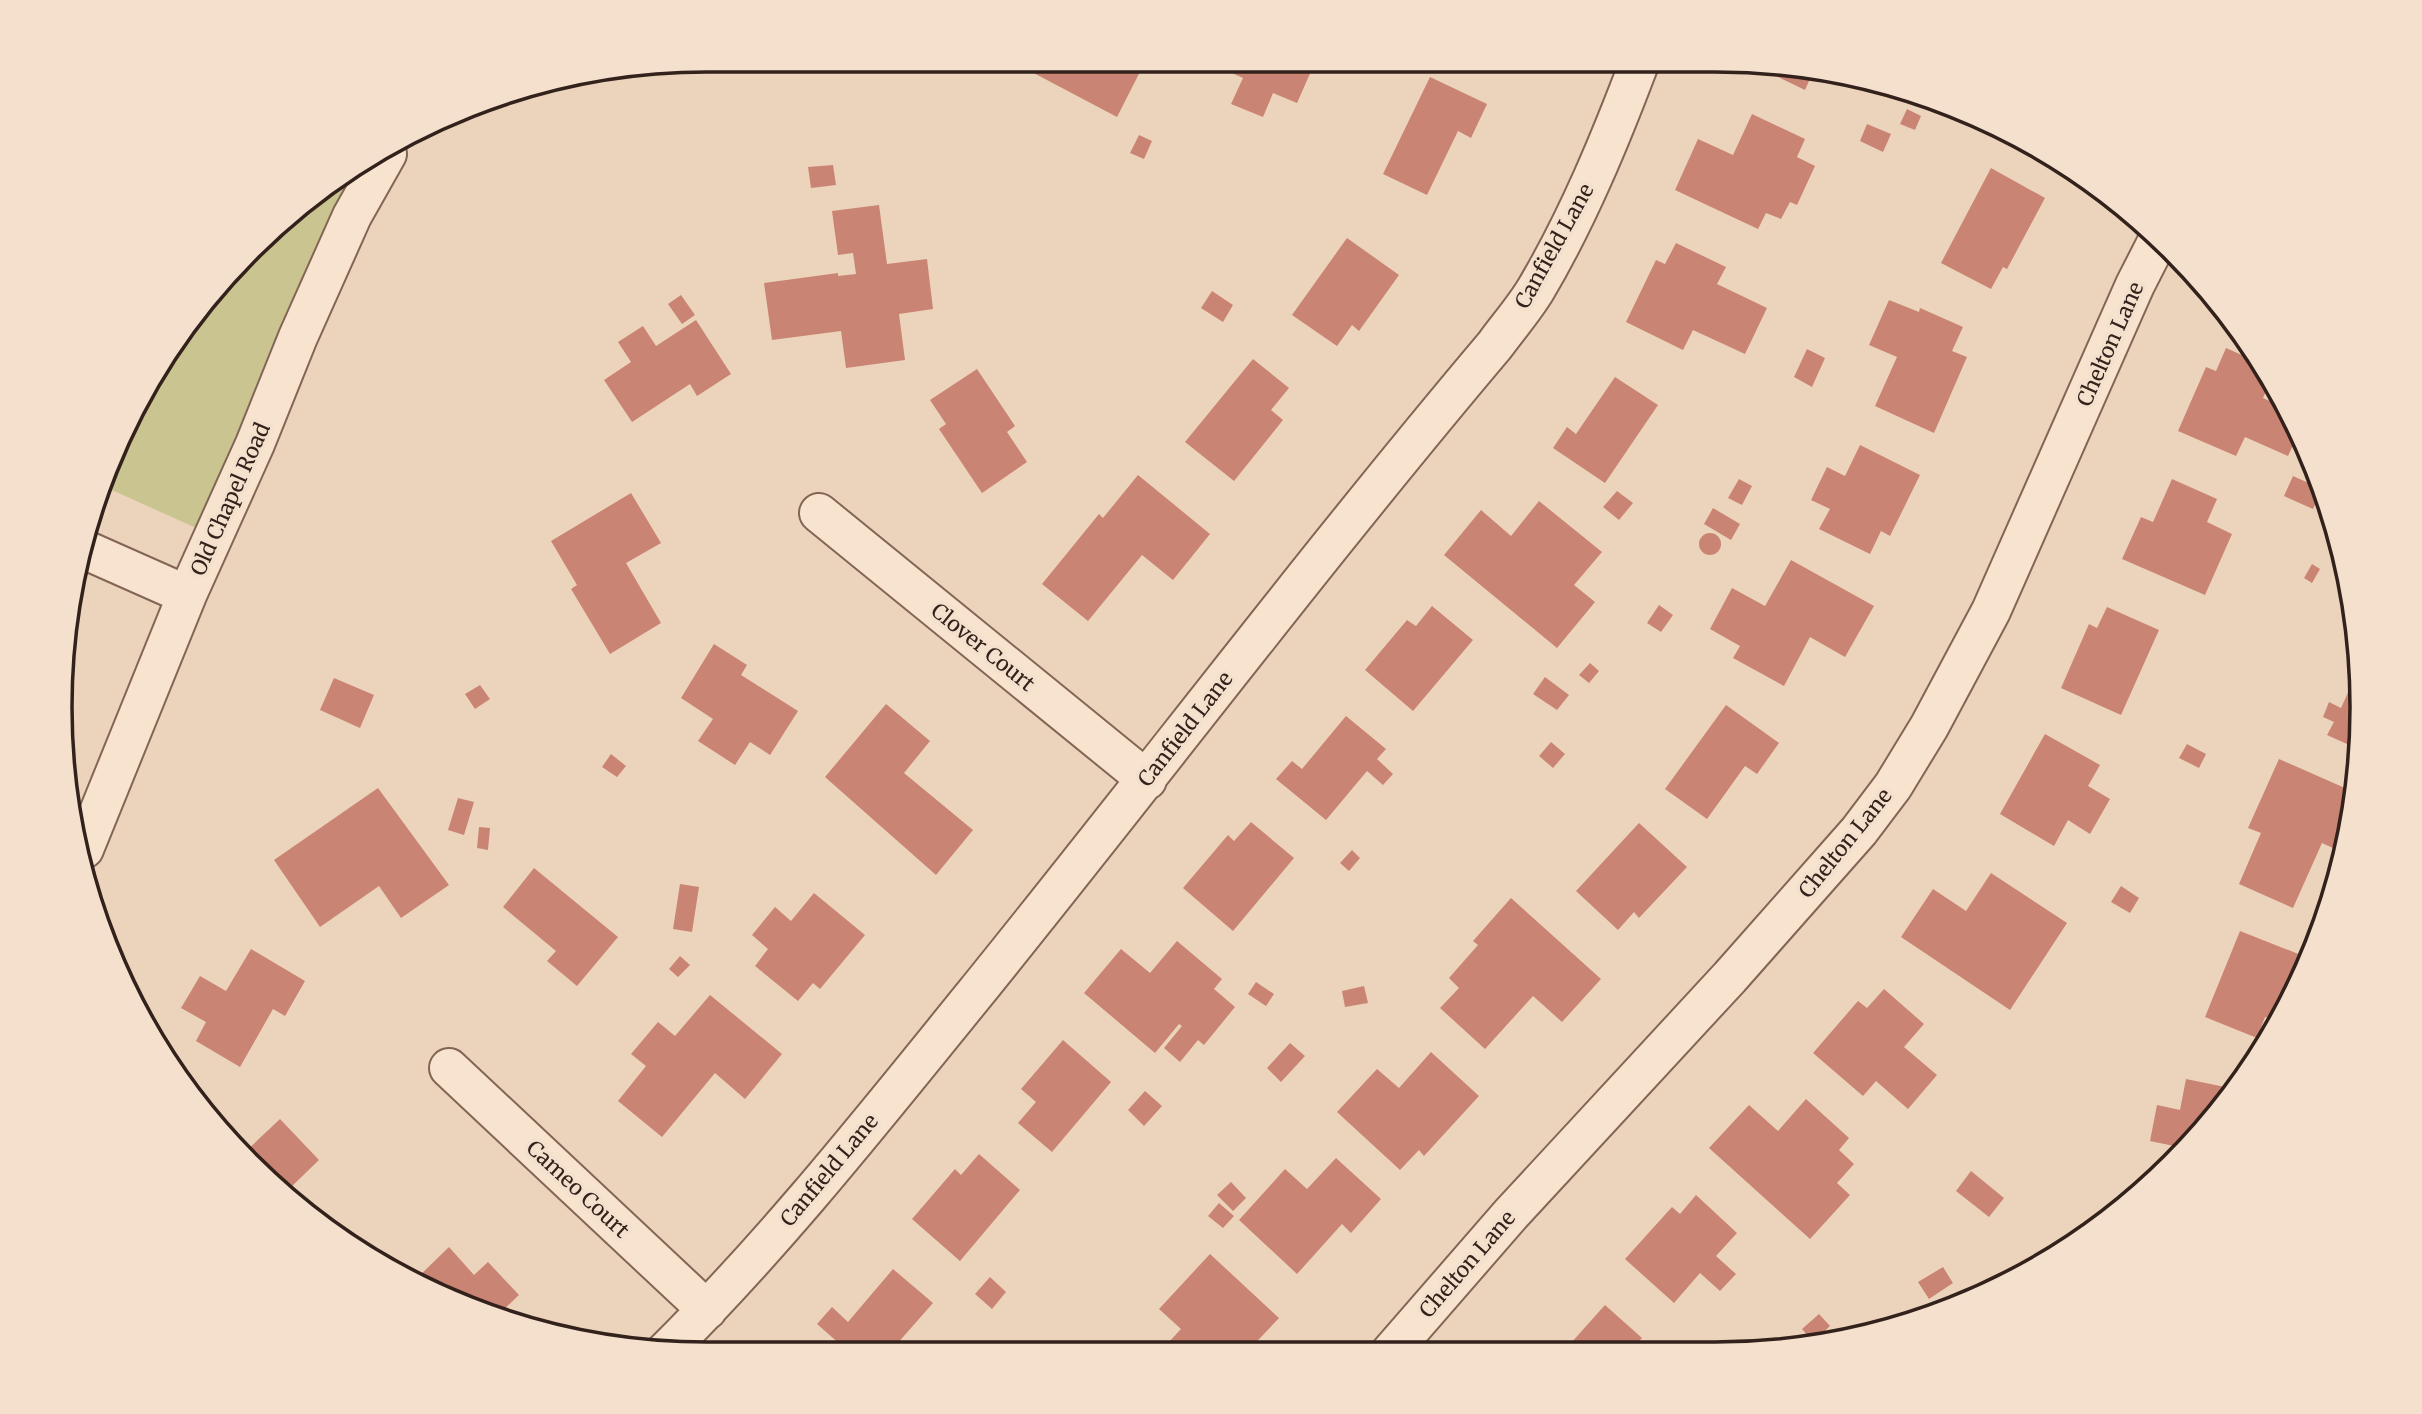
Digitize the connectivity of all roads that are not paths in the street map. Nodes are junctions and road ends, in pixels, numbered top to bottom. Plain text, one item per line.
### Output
1 (1636, 72) edge
2 (383, 161) edge
3 (2154, 249) edge
4 (820, 513) dead end
5 (91, 552) edge
6 (187, 595) junction
7 (1147, 780) junction
8 (87, 843) edge
9 (449, 1069) dead end
10 (707, 1310) junction
11 (676, 1341) edge
12 (1400, 1342) edge

1 - 7 street, Canfield Lane
2 - 6 street, Old Chapel Road
3 - 12 street, Chelton Lane
4 - 7 street, Clover Court
5 - 6 street
6 - 8 street, Old Chapel Road
7 - 10 street, Canfield Lane
9 - 10 street, Cameo Court
10 - 11 street, Canfield Lane

